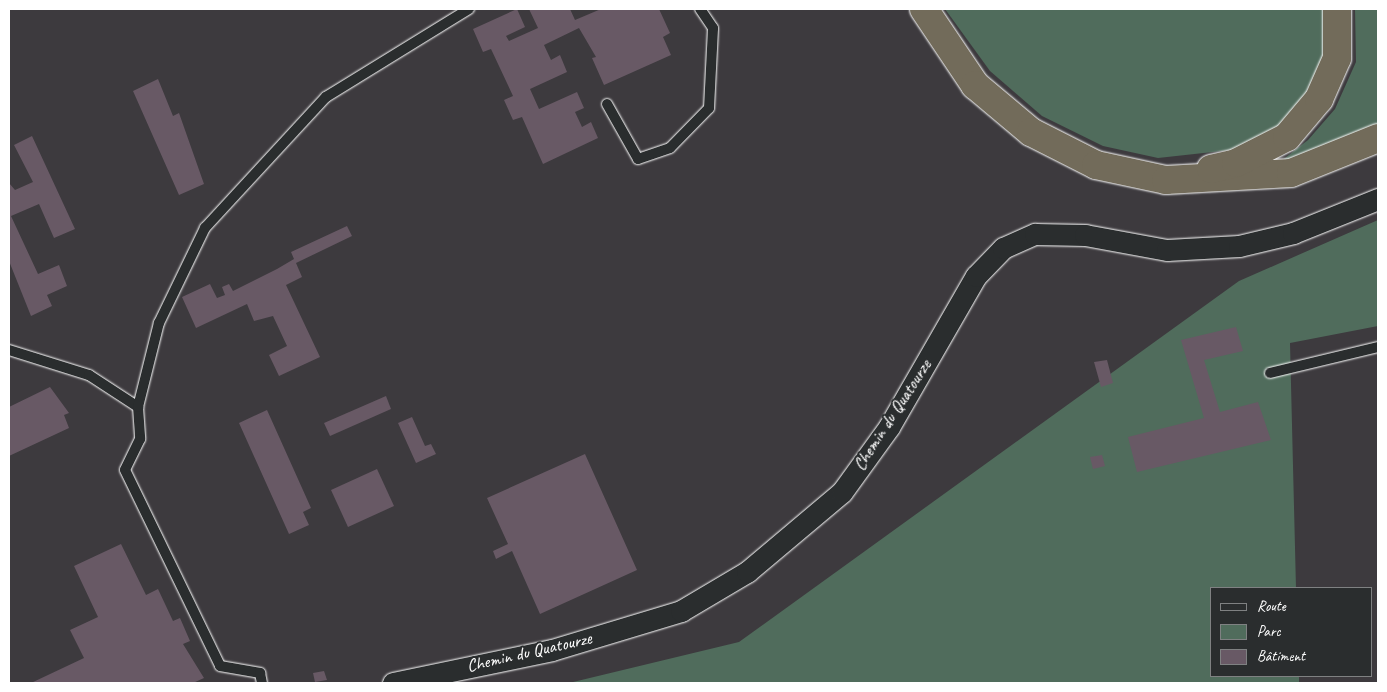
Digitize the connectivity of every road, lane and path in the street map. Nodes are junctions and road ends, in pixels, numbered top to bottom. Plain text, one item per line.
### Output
1 (469, 9) edge
2 (700, 9) edge
3 (924, 9) edge
4 (1337, 9) edge
5 (607, 104) dead end
6 (1378, 138) edge
7 (1166, 180) junction
8 (1378, 199) edge
9 (1378, 346) edge
10 (9, 350) edge
11 (1270, 373) dead end
12 (138, 407) junction
13 (262, 683) edge
14 (393, 683) edge

1 - 12 lane
2 - 5 lane
3 - 7 highway
4 - 7 highway
6 - 7 highway
8 - 14 street, Chemin du Quatourze
9 - 11 lane
10 - 12 lane
12 - 13 lane

